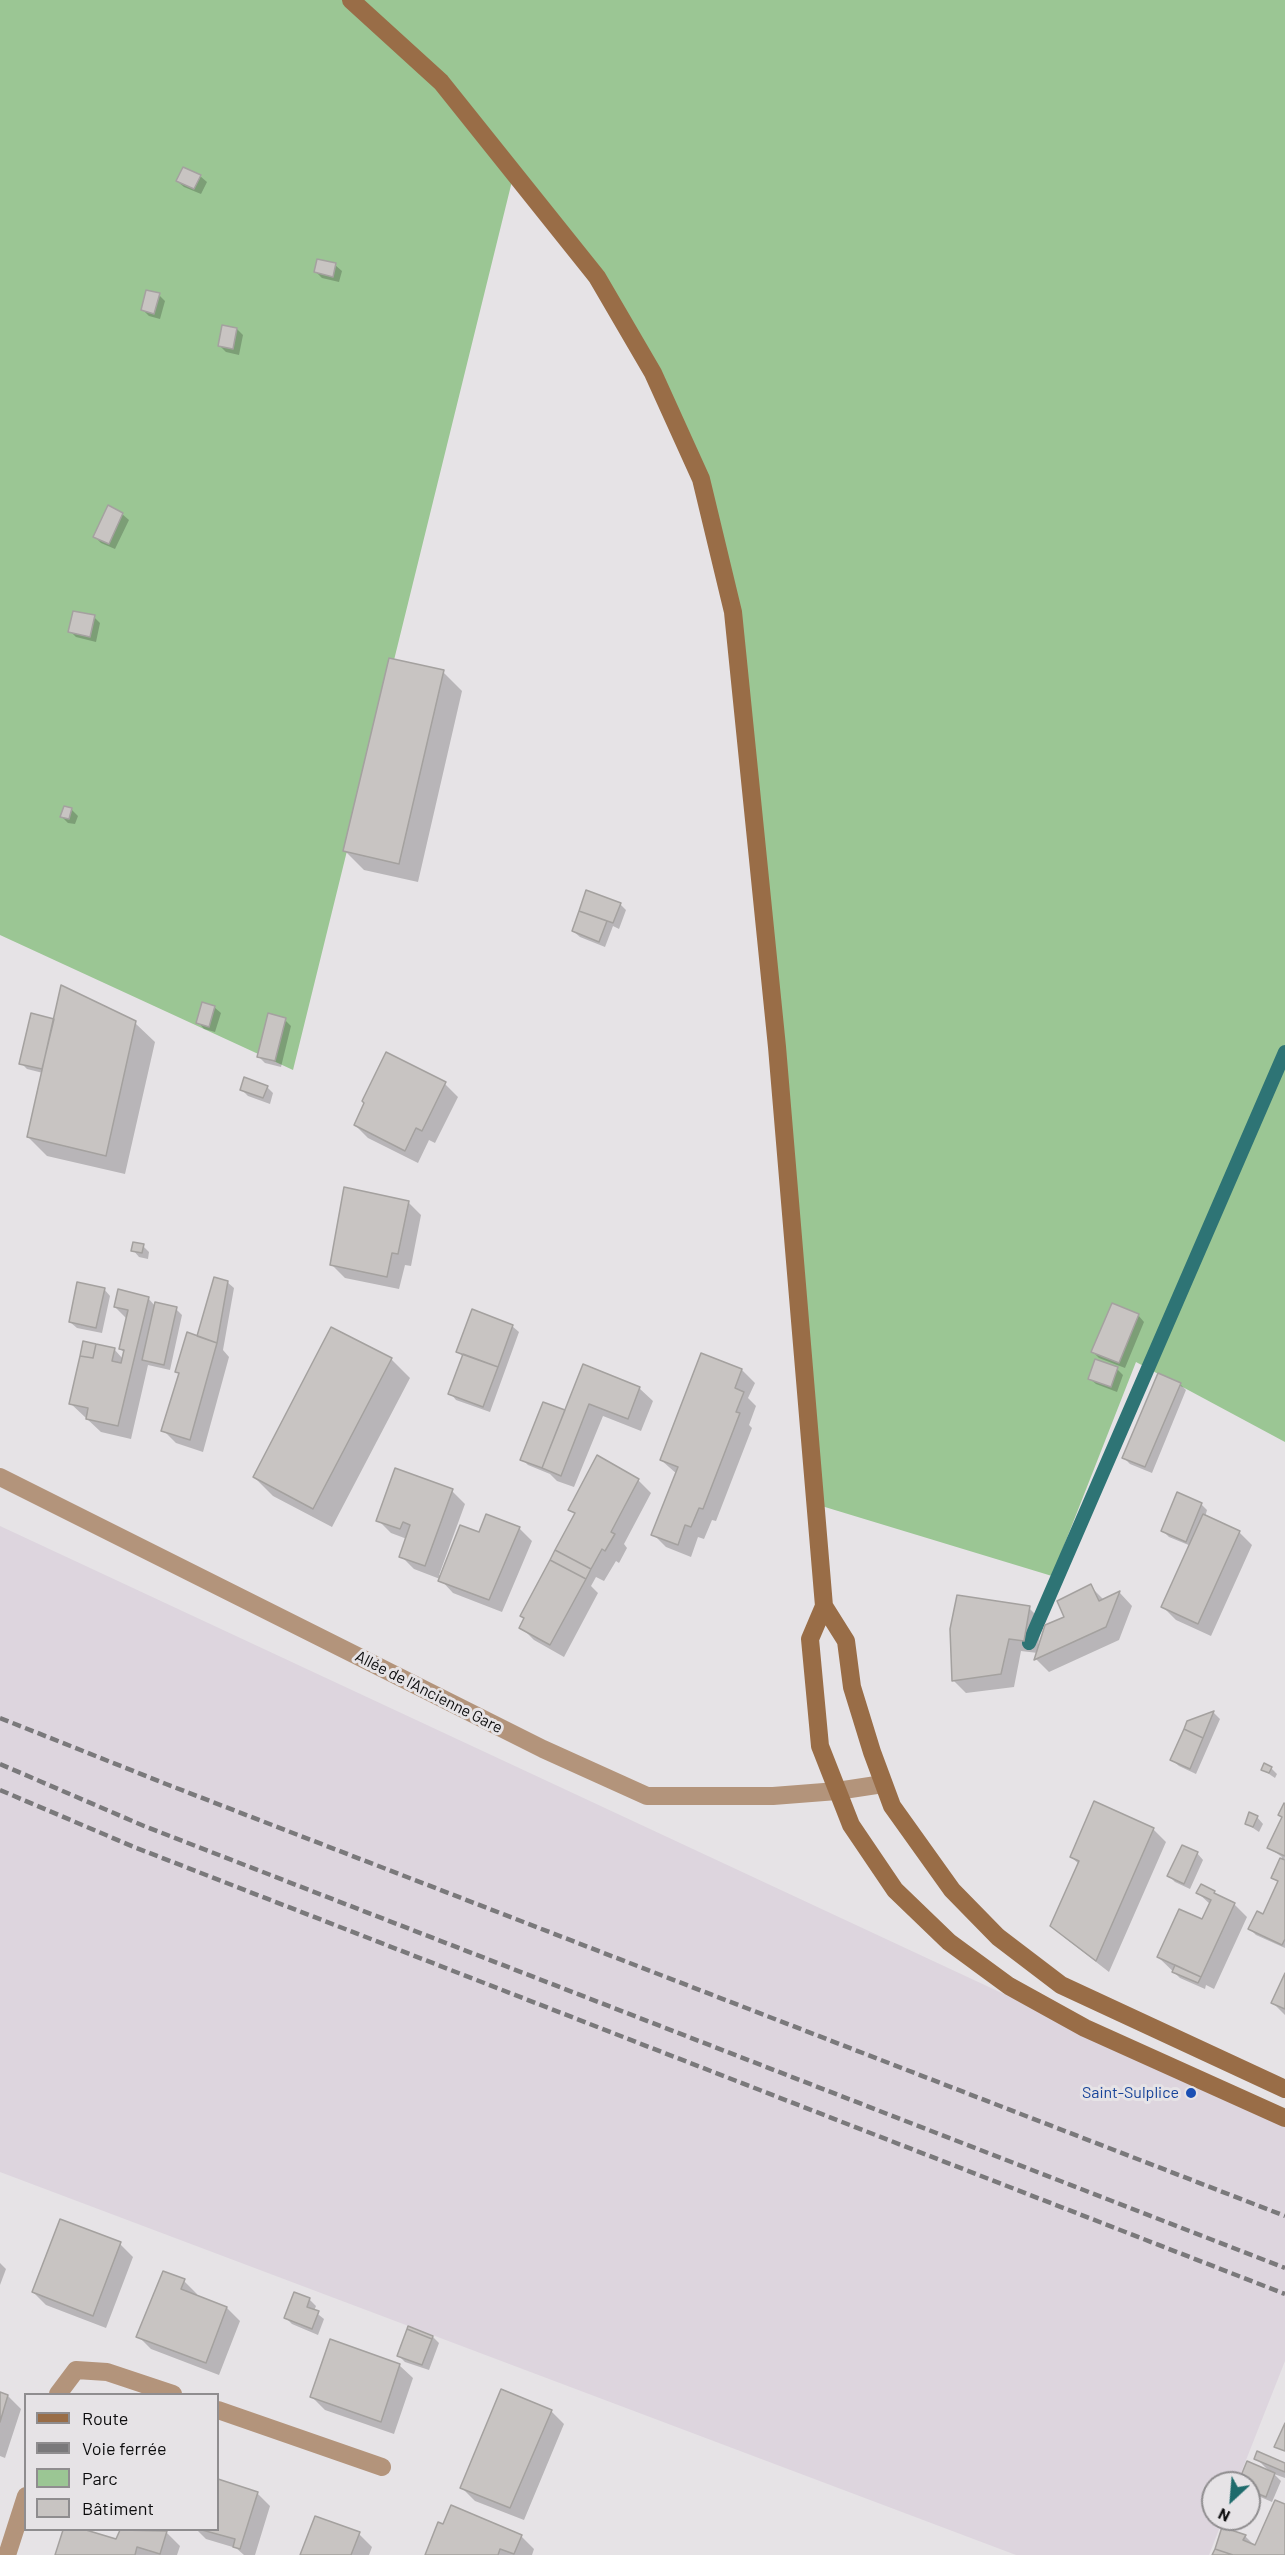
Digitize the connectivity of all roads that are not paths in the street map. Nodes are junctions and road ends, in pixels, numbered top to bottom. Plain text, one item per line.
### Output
1 (351, 0) edge
2 (0, 1477) edge
3 (824, 1606) junction
4 (883, 1784) junction
5 (837, 1791) junction
6 (1285, 2090) edge
7 (1285, 2118) edge
8 (59, 2393) edge
9 (170, 2393) edge
10 (219, 2410) edge
11 (382, 2467) dead end
12 (24, 2502) edge
13 (7, 2555) edge

1 - 3 main road
2 - 5 street, Allée de l'Ancienne Gare
3 - 4 main road
3 - 5 main road
4 - 5 street, Allée de l'Ancienne Gare
4 - 6 main road
5 - 7 main road
8 - 9 street
10 - 11 street
12 - 13 street

